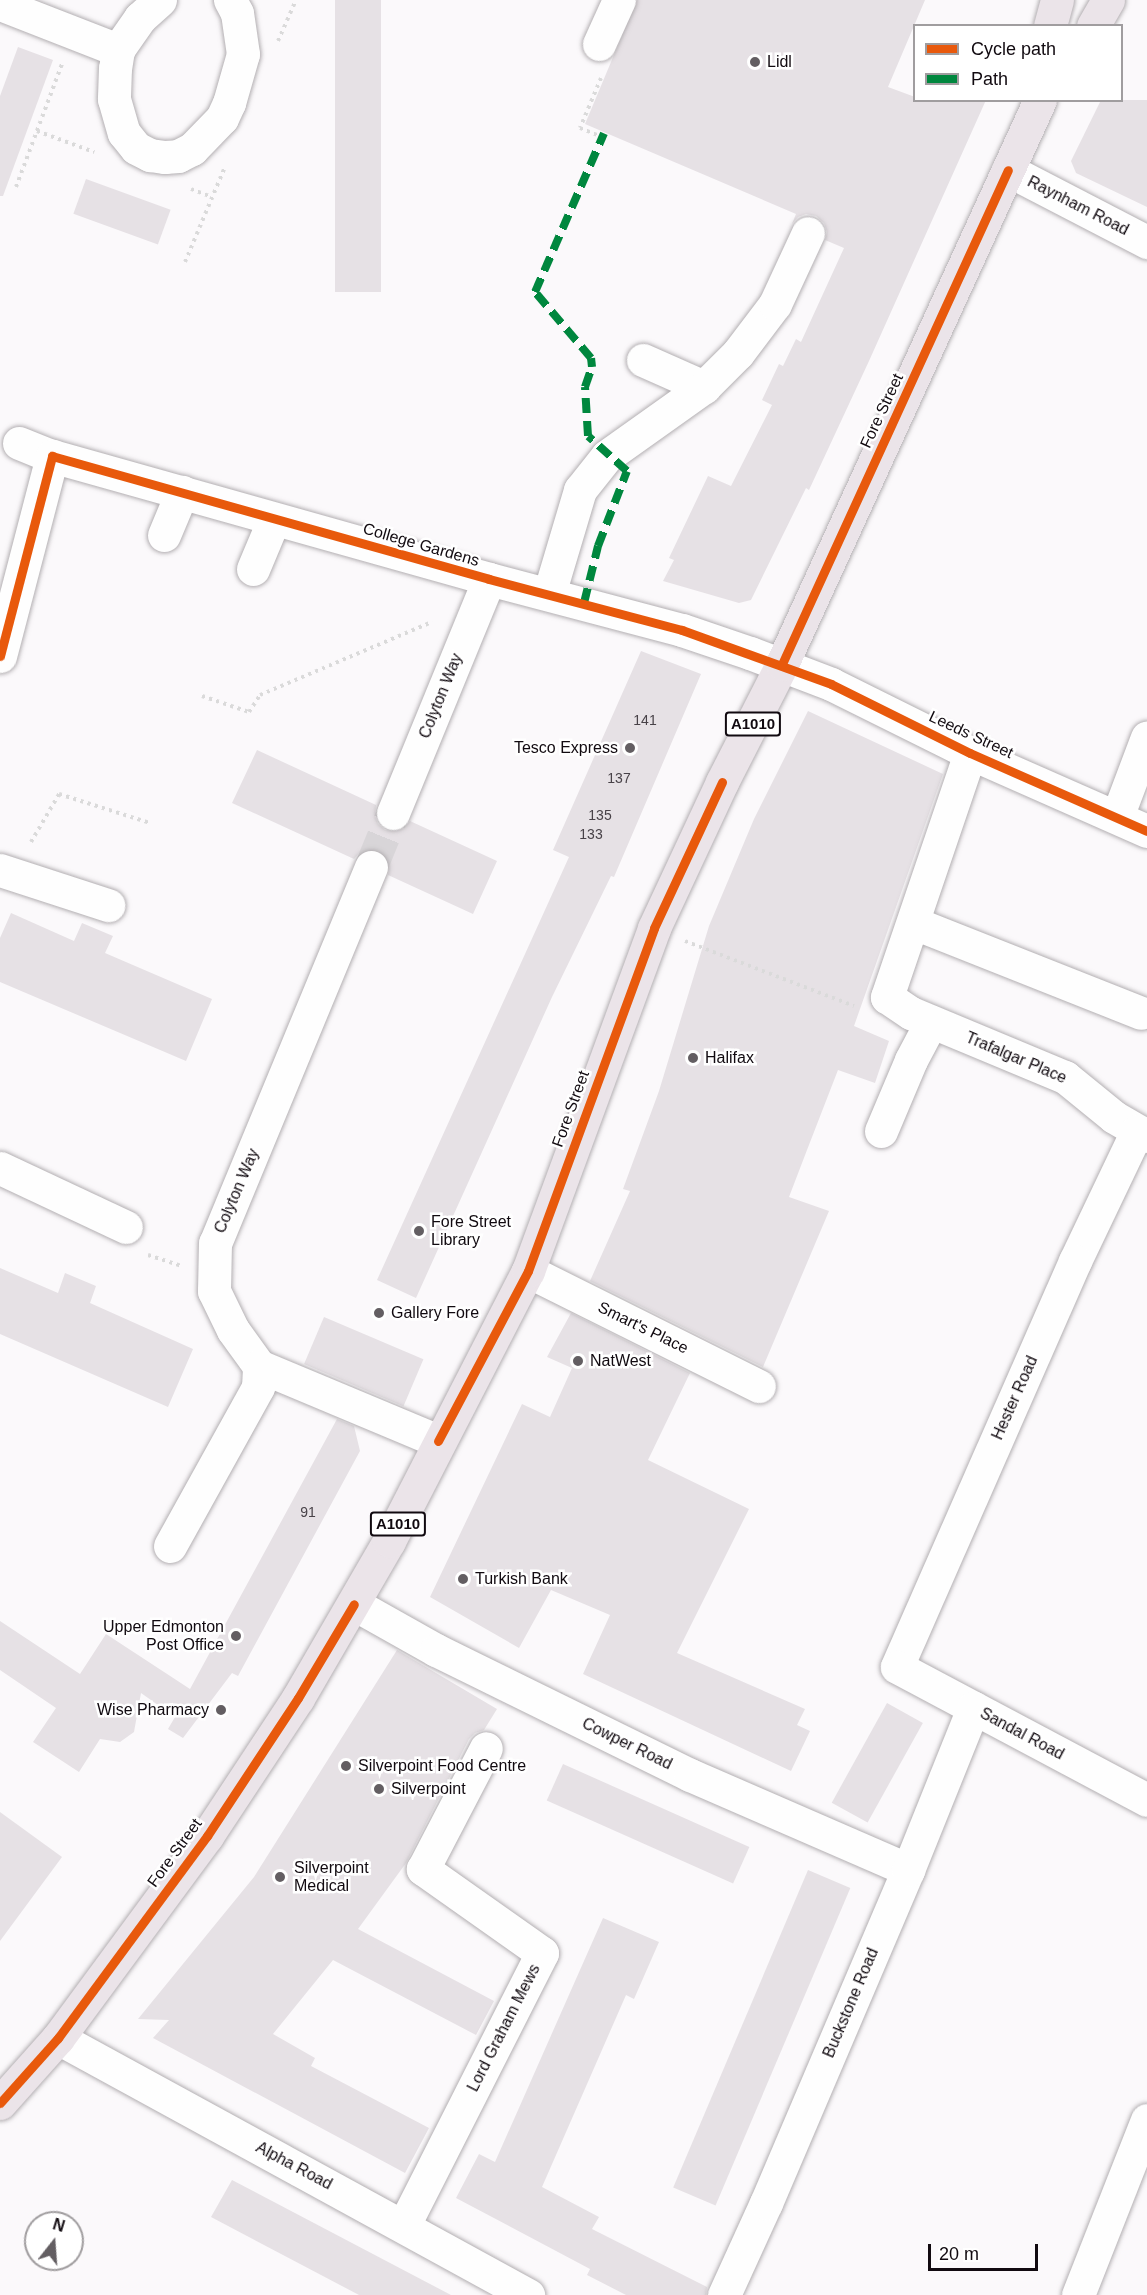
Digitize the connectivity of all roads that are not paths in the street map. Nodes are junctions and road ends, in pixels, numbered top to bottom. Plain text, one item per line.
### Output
1 (160, 0) edge
2 (230, 0) edge
3 (619, 0) edge
4 (1057, 0) edge
5 (1108, 0) edge
6 (0, 4) edge
7 (1051, 24) edge
8 (1094, 24) edge
9 (599, 44) dead end
10 (105, 45) junction
11 (1039, 102) edge
12 (1008, 170) junction
13 (808, 233) dead end
14 (1147, 242) edge
15 (643, 360) dead end
16 (704, 387) junction
17 (19, 443) dead end
18 (52, 456) junction
19 (182, 492) junction
20 (274, 519) junction
21 (164, 535) dead end
22 (253, 569) dead end
23 (489, 579) junction
24 (549, 594) junction
25 (0, 656) edge
26 (782, 664) junction
27 (1147, 737) edge
28 (970, 753) junction
29 (393, 813) tunnel mouth
30 (1117, 818) junction
31 (1147, 831) edge
32 (371, 867) tunnel mouth
33 (7, 872) edge
34 (108, 905) dead end
35 (914, 923) junction
36 (1141, 1013) dead end
37 (931, 1022) junction
38 (881, 1131) dead end
39 (1142, 1133) edge
40 (0, 1168) edge
41 (126, 1227) road end
42 (528, 1271) junction
43 (259, 1366) junction
44 (759, 1386) dead end
45 (438, 1441) junction
46 (170, 1546) dead end
47 (354, 1604) junction
48 (897, 1667) joint
49 (973, 1708) junction
50 (486, 1748) dead end
51 (1147, 1800) edge
52 (908, 1870) junction
53 (58, 2038) junction
54 (0, 2103) edge
55 (1147, 2120) edge
56 (404, 2225) junction
57 (528, 2295) edge
58 (724, 2295) edge
59 (1078, 2295) edge

1 - 10 street
2 - 10 street
3 - 9 street
4 - 7 main road
5 - 8 main road
6 - 10 street
11 - 12 main road, Fore Street / A1010
12 - 14 street, Raynham Road
12 - 26 main road, Fore Street / A1010
13 - 16 street
15 - 16 street
16 - 24 street
17 - 18 street, College Gardens
18 - 19 street, College Gardens
18 - 25 street
19 - 20 street, College Gardens
19 - 21 street
20 - 22 street
20 - 23 street, College Gardens
23 - 24 street, College Gardens
23 - 29 street, Colyton Way
24 - 26 street, College Gardens
26 - 28 street, Leeds Street
26 - 42 main road, Fore Street / A1010
27 - 30 street
28 - 30 street, Leeds Street
28 - 35 street
30 - 31 street, Leeds Street
32 - 43 street, Colyton Way
33 - 34 street
35 - 36 street
35 - 37 street, Trafalgar Place
37 - 38 street
37 - 39 street, Trafalgar Place
39 - 48 street, Hester Road
40 - 41 street
42 - 44 street, Smart's Place
42 - 45 main road, Fore Street / A1010
43 - 45 street
43 - 46 street
45 - 47 main road, Fore Street / A1010
47 - 52 street, Cowper Road
47 - 53 main road, Fore Street / A1010
48 - 49 street, Sandal Road
49 - 51 street, Sandal Road
49 - 52 street, Buckstone Road
50 - 56 street, Lord Graham Mews
52 - 58 street, Buckstone Road
53 - 54 main road, Fore Street / A1010
53 - 56 street, Alpha Road
55 - 59 street
56 - 57 street, Alpha Road

